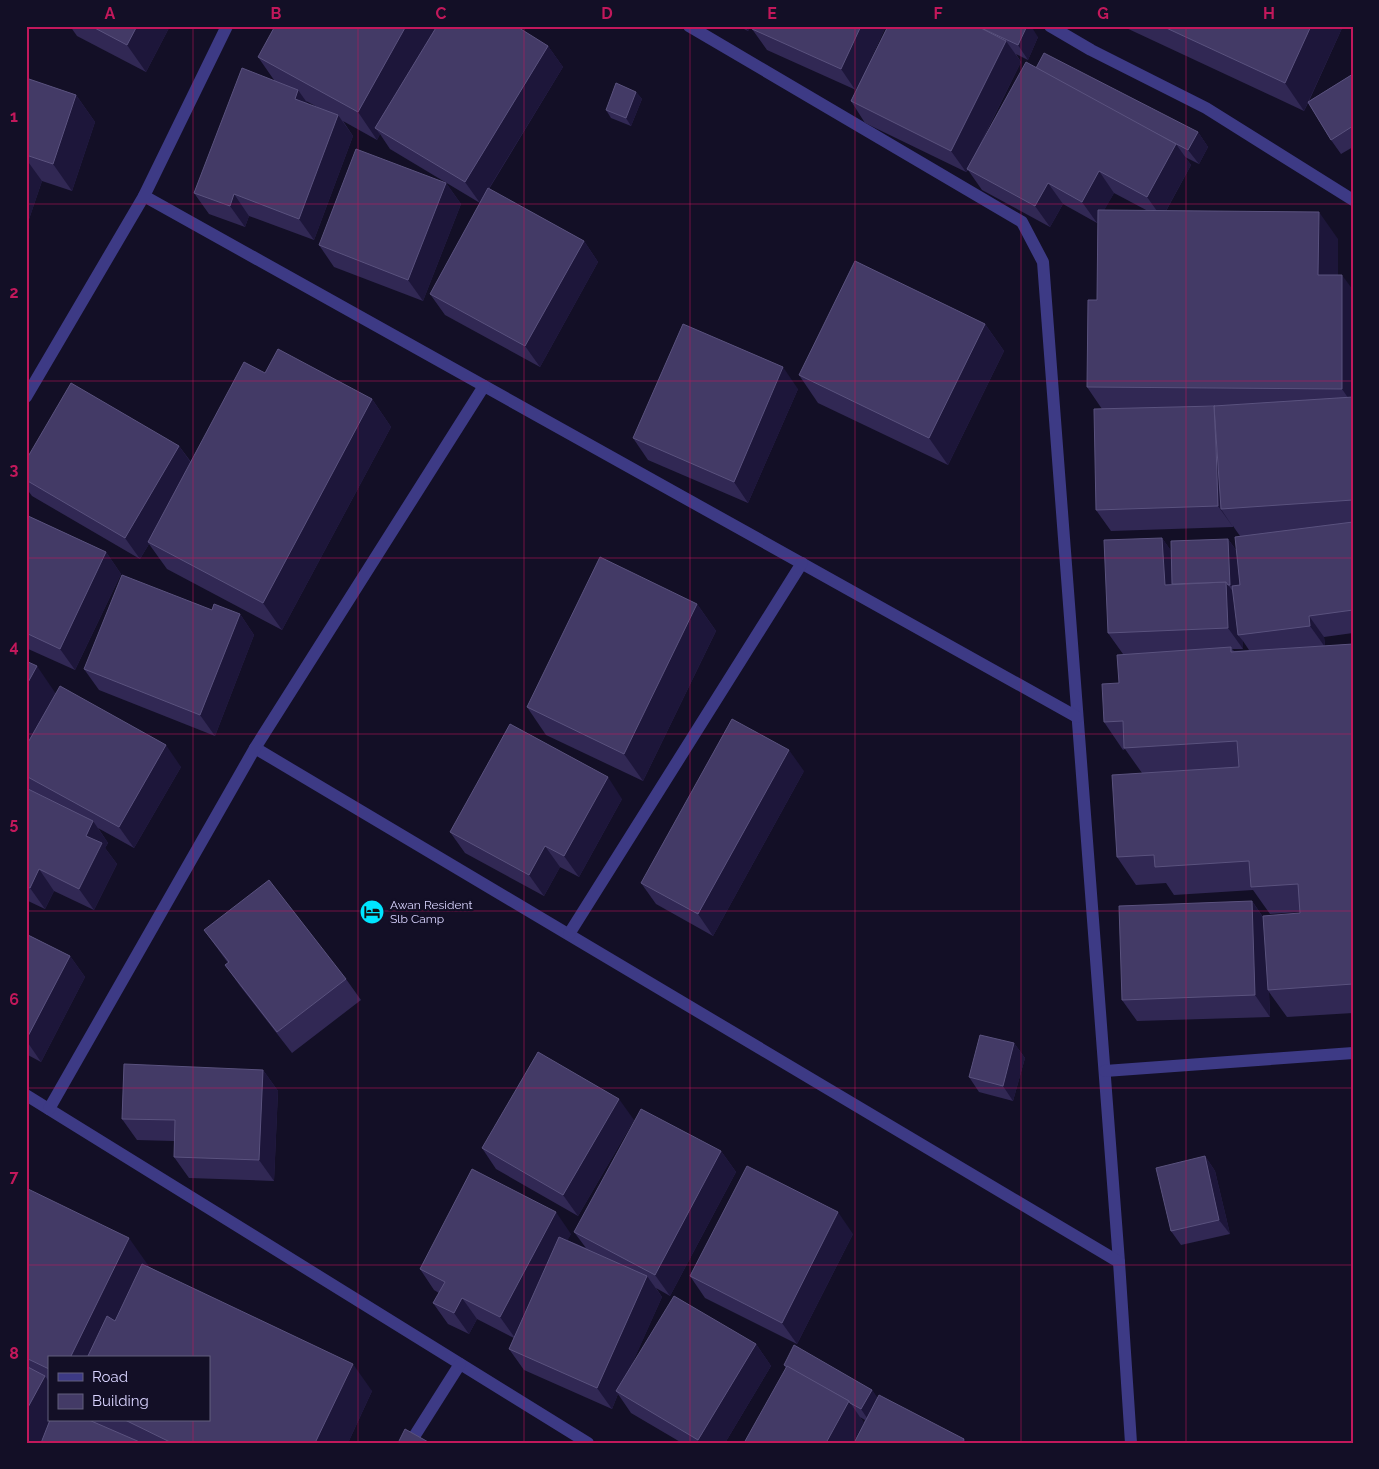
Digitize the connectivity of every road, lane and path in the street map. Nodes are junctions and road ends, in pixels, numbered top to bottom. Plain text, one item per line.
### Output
1 (227, 26) edge
2 (689, 26) edge
3 (1050, 26) edge
4 (144, 196) junction
5 (1353, 200) edge
6 (484, 386) junction
7 (26, 397) edge
8 (802, 563) junction
9 (1077, 718) junction
10 (255, 748) junction
11 (569, 934) junction
12 (1353, 1053) edge
13 (1105, 1071) junction
14 (26, 1095) edge
15 (49, 1109) junction
16 (1119, 1262) junction
17 (460, 1364) junction
18 (410, 1443) edge
19 (588, 1443) edge
20 (1131, 1443) edge

1 - 4 street
2 - 9 street
3 - 5 street
4 - 6 street
4 - 7 street
6 - 8 street
6 - 10 street
8 - 9 street
8 - 11 street
9 - 13 street
10 - 11 street
10 - 15 street
11 - 16 street
12 - 13 street
13 - 16 street
14 - 15 street
15 - 17 street
16 - 20 street
17 - 18 street
17 - 19 street

